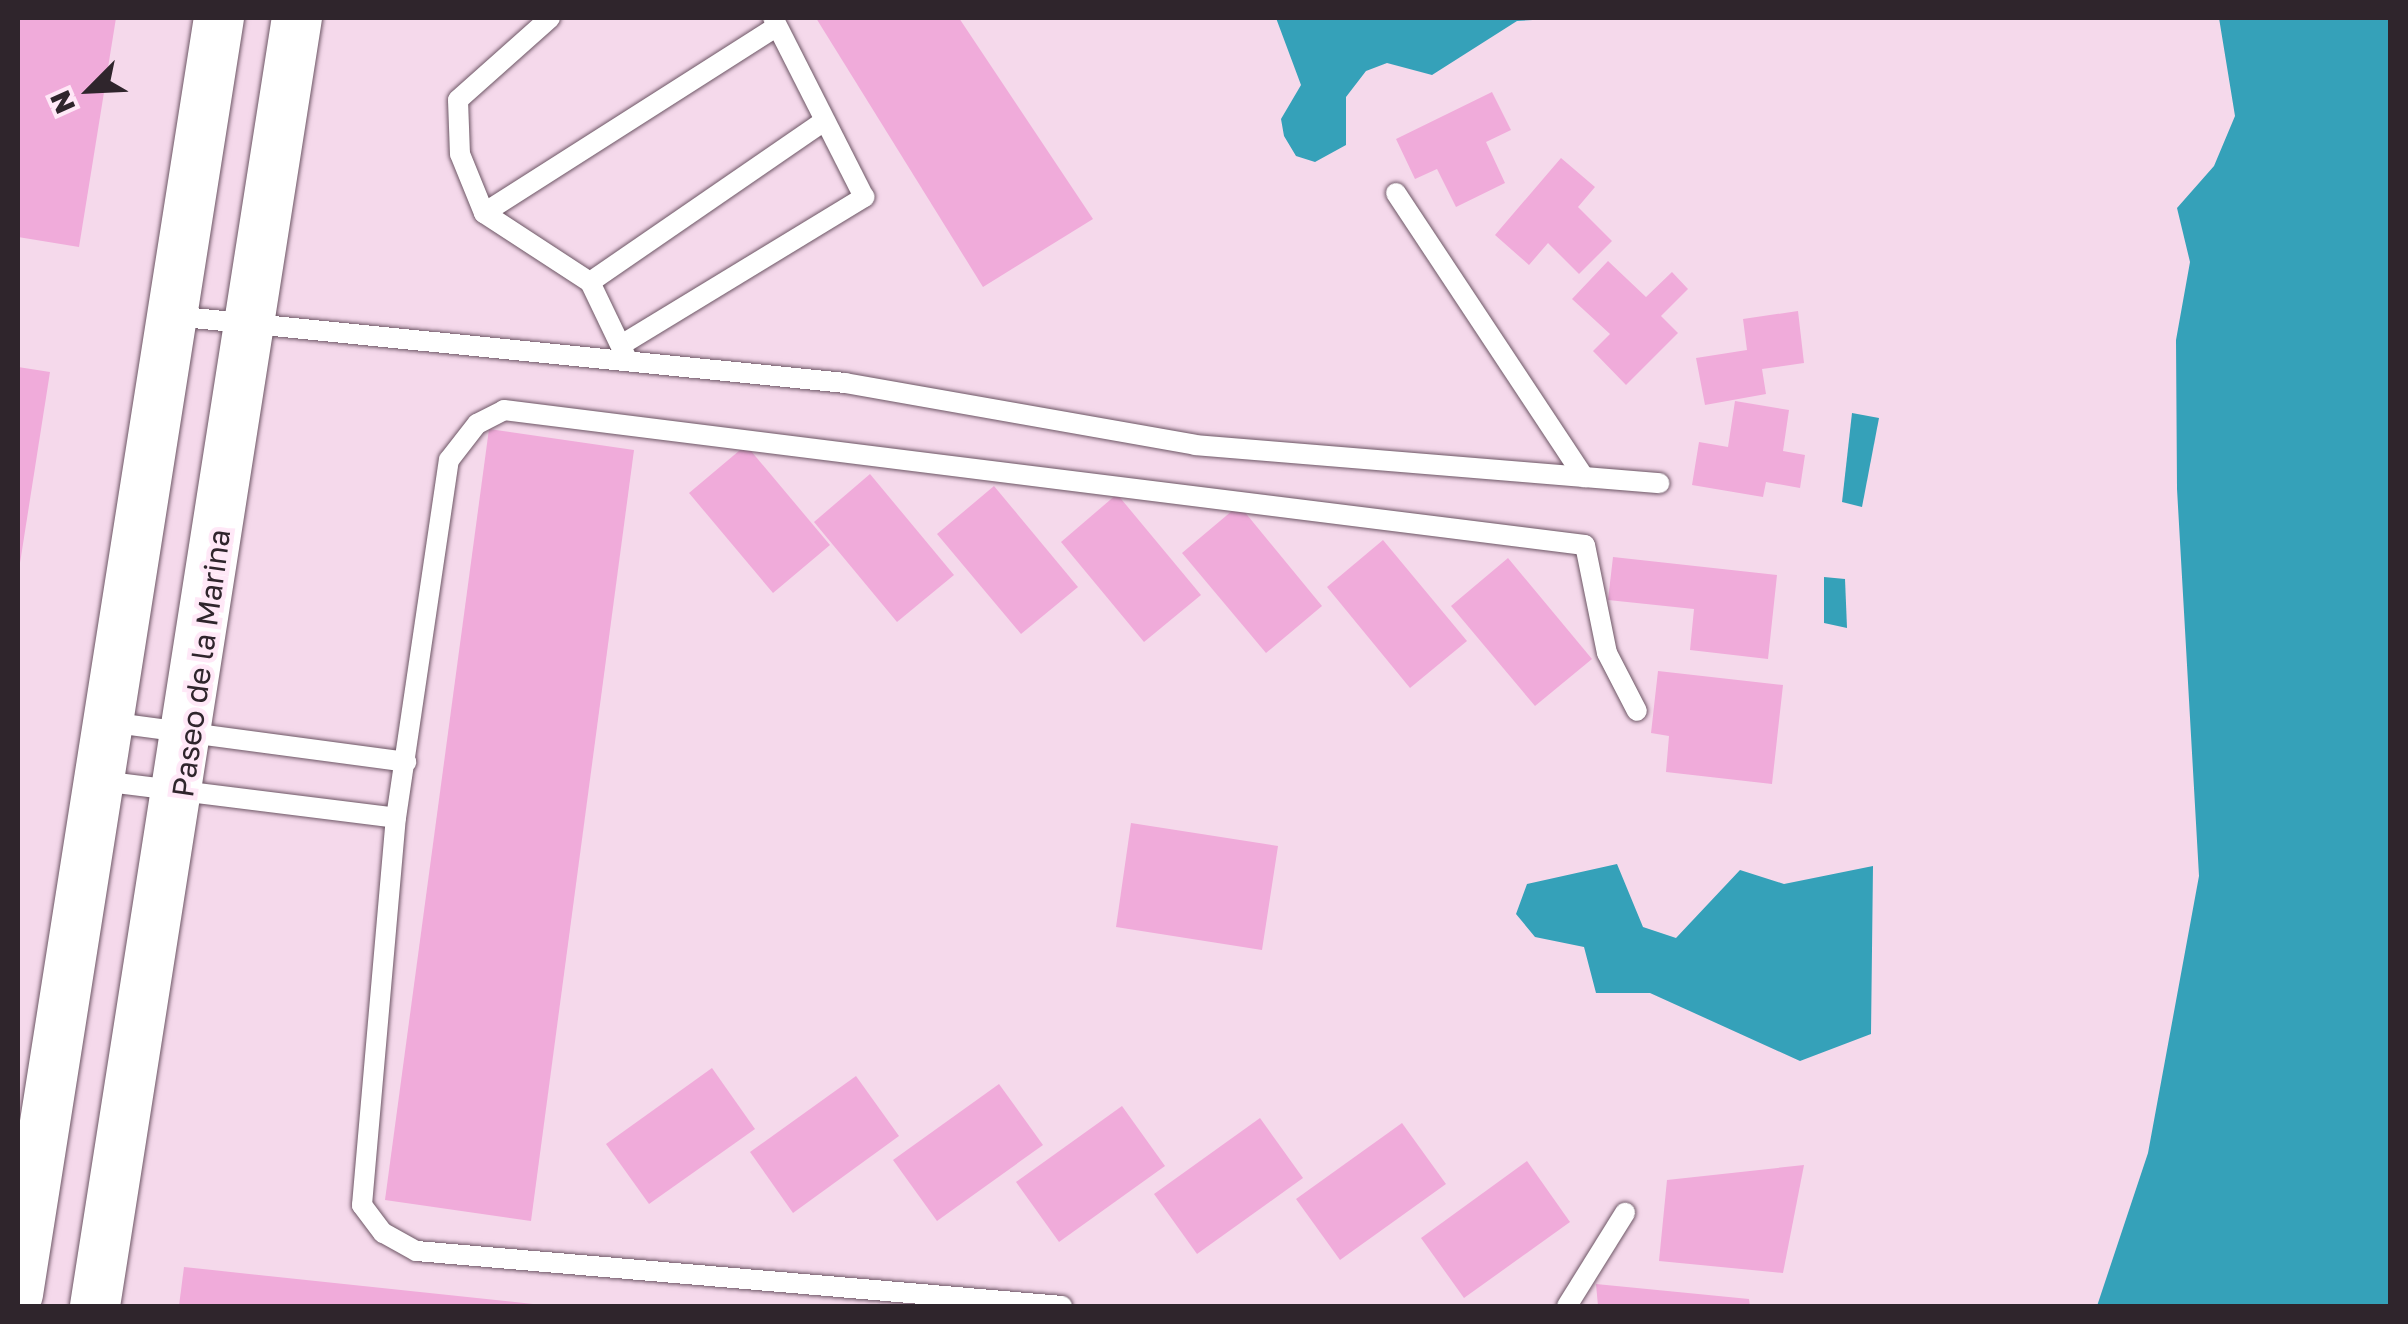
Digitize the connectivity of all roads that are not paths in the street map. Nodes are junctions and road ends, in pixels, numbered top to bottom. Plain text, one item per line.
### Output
1 (219, 18) edge
2 (297, 18) edge
3 (550, 18) edge
4 (774, 22) edge
5 (822, 122) junction
6 (1396, 193) dead end
7 (484, 213) junction
8 (186, 230) junction
9 (259, 242) junction
10 (590, 282) junction
11 (173, 316) junction
12 (251, 325) junction
13 (624, 352) junction
14 (1584, 477) junction
15 (1659, 483) dead end
16 (1637, 711) dead end
17 (108, 722) junction
18 (191, 730) junction
19 (406, 762) junction
20 (98, 780) junction
21 (184, 788) junction
22 (396, 818) junction
23 (1624, 1213) dead end
24 (18, 1294) edge
25 (96, 1306) edge
26 (1062, 1306) edge
27 (1567, 1306) edge

1 - 8 street
2 - 9 street, Paseo de la Marina
3 - 7 lane
4 - 5 lane
4 - 7 lane
5 - 10 lane
5 - 13 lane
6 - 14 lane
7 - 10 lane
8 - 9 street
8 - 11 street
9 - 12 street, Paseo de la Marina
10 - 13 lane
11 - 12 lane
11 - 17 street
12 - 13 lane
12 - 18 street, Paseo de la Marina
13 - 14 lane
14 - 15 lane
16 - 19 lane
17 - 18 lane
17 - 20 street
18 - 19 lane
18 - 21 street, Paseo de la Marina
19 - 22 lane
20 - 21 lane
20 - 24 street
21 - 22 lane
21 - 25 street, Paseo de la Marina
22 - 26 lane
23 - 27 lane

